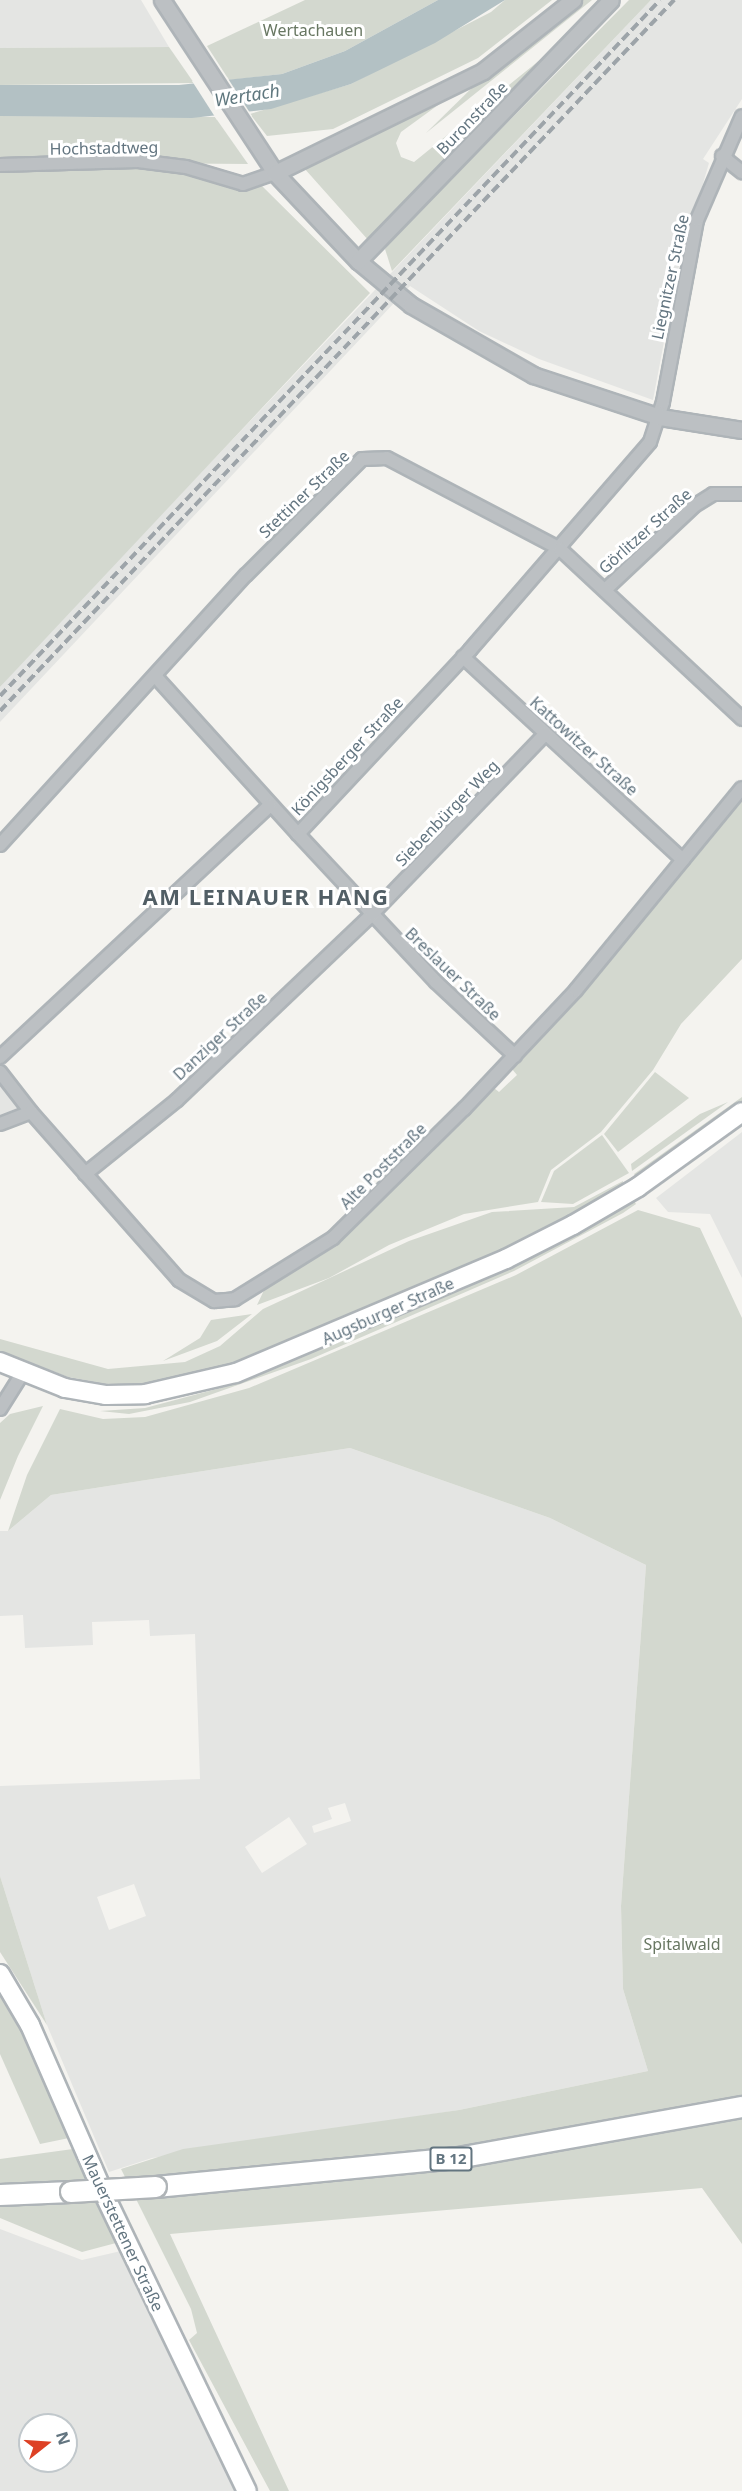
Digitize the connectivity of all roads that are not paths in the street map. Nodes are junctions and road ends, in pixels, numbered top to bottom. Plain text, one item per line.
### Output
1 (162, 0) edge
2 (573, 0) edge
3 (611, 0) edge
4 (742, 116) edge
5 (722, 156) junction
6 (0, 165) edge
7 (742, 172) edge
8 (275, 173) junction
9 (358, 261) junction
10 (660, 417) junction
11 (742, 430) edge
12 (742, 494) edge
13 (560, 549) junction
14 (605, 590) junction
15 (464, 657) junction
16 (156, 677) junction
17 (742, 719) edge
18 (546, 733) junction
19 (742, 788) edge
20 (270, 805) junction
21 (298, 834) junction
22 (0, 845) edge
23 (683, 860) junction
24 (371, 915) junction
25 (515, 1056) junction
26 (0, 1057) edge
27 (0, 1072) edge
28 (31, 1112) junction
29 (742, 1112) edge
30 (0, 1124) edge
31 (85, 1174) junction
32 (0, 1362) edge
33 (22, 1374) junction
34 (0, 1409) edge
35 (0, 1974) edge
36 (742, 2107) edge
37 (0, 2195) edge
38 (247, 2491) edge

1 - 8 street
2 - 8 street, Buronstraße
3 - 9 street, Buronstraße
4 - 5 street, Liegnitzer Straße
5 - 7 street
5 - 10 street, Liegnitzer Straße
6 - 8 street, Hochstadtweg
8 - 9 street
9 - 10 street
10 - 11 street
10 - 13 street, Königsberger Straße
12 - 14 street, Görlitzer Straße
13 - 14 street, Stettiner Straße
13 - 15 street, Königsberger Straße
13 - 16 street, Stettiner Straße
14 - 17 street, Stettiner Straße
15 - 18 street, Kattowitzer Straße
15 - 21 street, Königsberger Straße
16 - 20 street
16 - 22 street, Stettiner Straße
18 - 23 street, Kattowitzer Straße
18 - 24 street, Siebenbürger Weg
19 - 23 street, Alte Poststraße
20 - 21 street, Königsberger Straße
20 - 26 street, Königsberger Straße
21 - 24 street, Breslauer Straße
23 - 25 street, Alte Poststraße
24 - 25 street, Breslauer Straße
24 - 31 street, Danziger Straße
25 - 31 street, Alte Poststraße
27 - 28 street
28 - 30 street
28 - 31 street, Alte Poststraße
29 - 33 main road, Augsburger Straße
32 - 33 main road, Augsburger Straße
33 - 34 street
35 - 38 main road, Mauerstettener Straße
36 - 37 main road, B 12, bridge

